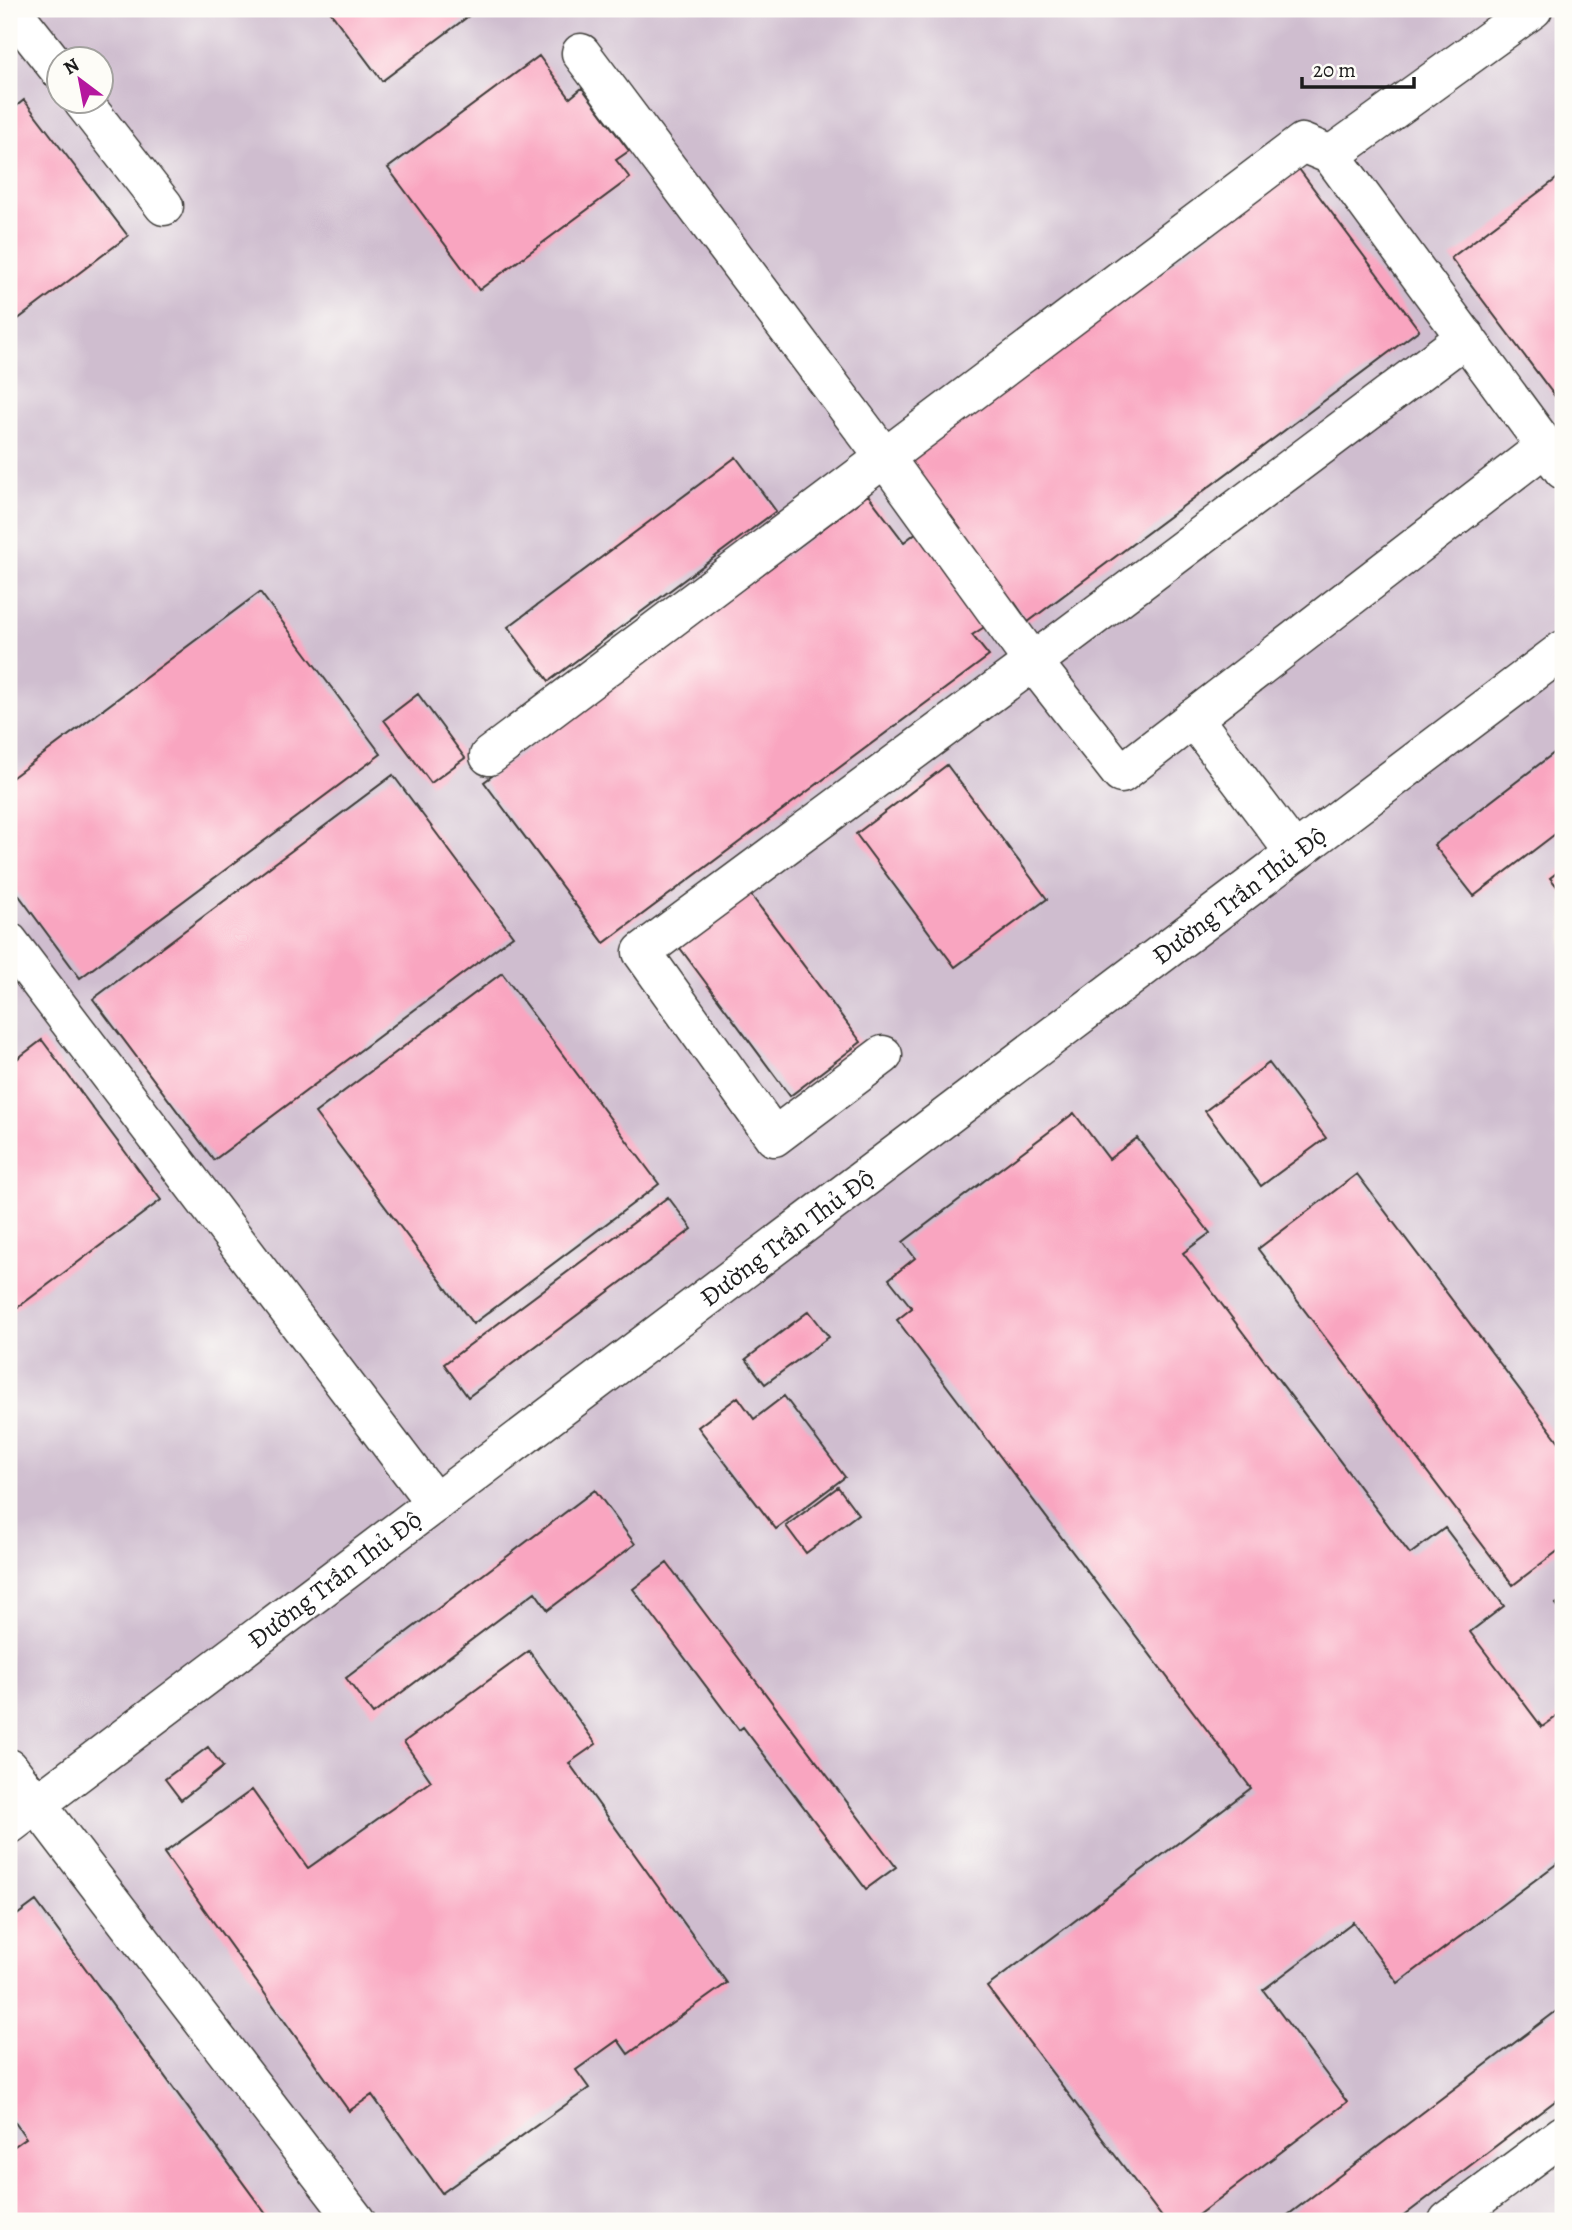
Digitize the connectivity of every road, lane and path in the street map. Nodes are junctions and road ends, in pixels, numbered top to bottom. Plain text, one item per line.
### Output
1 (11, 9) edge
2 (1532, 9) edge
3 (581, 53) dead end
4 (46, 54) edge
5 (94, 116) edge
6 (1331, 155) junction
7 (164, 206) dead end
8 (1466, 337) junction
9 (884, 458) junction
10 (1555, 458) edge
11 (1563, 650) edge
12 (1033, 662) junction
13 (1194, 718) junction
14 (489, 756) dead end
15 (1295, 853) junction
16 (9, 942) edge
17 (883, 1055) dead end
18 (435, 1503) junction
19 (9, 1768) edge
20 (22, 1815) edge
21 (1563, 2134) edge
22 (356, 2221) edge
23 (1448, 2221) edge

1 - 4 street
2 - 6 street
3 - 9 street
5 - 7 street
6 - 8 street
6 - 9 street
8 - 10 street
8 - 12 street
9 - 12 street
9 - 14 street
10 - 13 street
11 - 15 street, Đường Trần Thủ Độ
12 - 13 street
12 - 17 street
13 - 15 street
15 - 18 street, Đường Trần Thủ Độ
16 - 18 street
18 - 20 street, Đường Trần Thủ Độ
19 - 20 street
20 - 22 street
21 - 23 street

